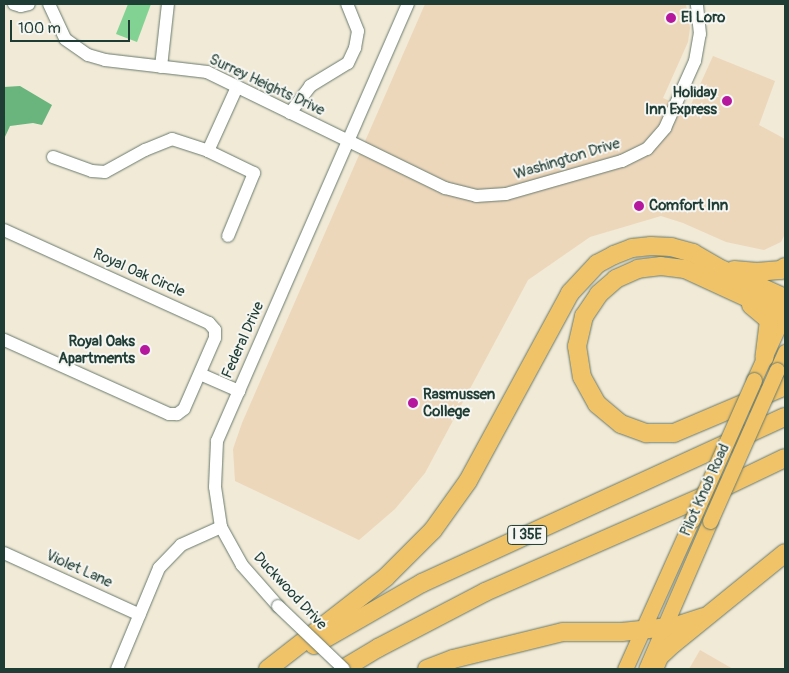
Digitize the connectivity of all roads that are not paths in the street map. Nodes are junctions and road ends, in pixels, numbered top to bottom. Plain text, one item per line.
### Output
1 (14, 4) edge
2 (29, 4) edge
3 (49, 4) edge
4 (168, 4) edge
5 (347, 4) edge
6 (408, 4) edge
7 (697, 4) edge
8 (161, 67) junction
9 (237, 86) junction
10 (290, 113) junction
11 (348, 141) junction
12 (208, 152) junction
13 (53, 157) dead end
14 (4, 230) edge
15 (228, 236) dead end
16 (785, 267) edge
17 (723, 270) junction
18 (733, 291) junction
19 (785, 310) edge
20 (4, 340) edge
21 (785, 352) edge
22 (764, 358) junction
23 (200, 374) junction
24 (785, 386) edge
25 (238, 391) junction
26 (785, 417) edge
27 (785, 458) edge
28 (220, 527) junction
29 (4, 553) edge
30 (785, 553) edge
31 (785, 566) edge
32 (140, 615) junction
33 (706, 615) junction
34 (663, 626) junction
35 (643, 629) junction
36 (117, 669) edge
37 (268, 669) edge
38 (278, 669) edge
39 (343, 669) edge
40 (427, 669) edge
41 (626, 669) edge
42 (646, 669) edge
43 (654, 669) edge

1 - 2 street
3 - 8 street, Surrey Heights Drive
4 - 8 street
5 - 10 street
6 - 11 street, Federal Drive
7 - 11 street, Washington Drive
8 - 9 street, Surrey Heights Drive
9 - 10 street, Surrey Heights Drive
9 - 12 street
10 - 11 street, Surrey Heights Drive
11 - 25 street, Federal Drive
12 - 13 street
12 - 15 street
14 - 23 street, Royal Oak Circle
16 - 17 highway
17 - 19 highway
17 - 37 highway
18 - 19 highway
18 - 22 highway
18 - 24 highway
19 - 22 main road, Pilot Knob Road
20 - 23 street, Royal Oak Circle
21 - 34 main road, Pilot Knob Road, bridge
22 - 35 main road, Pilot Knob Road, bridge
23 - 25 street
25 - 28 street, Federal Drive
26 - 38 highway, I 35E
27 - 39 highway, I 35E
28 - 32 street
28 - 39 street, Duckwood Drive, bridge
29 - 32 street, Violet Lane
30 - 33 highway
31 - 33 highway
32 - 36 street
33 - 34 highway
33 - 43 highway
34 - 35 highway
34 - 42 main road, Pilot Knob Road
35 - 40 highway
35 - 41 main road, Pilot Knob Road

